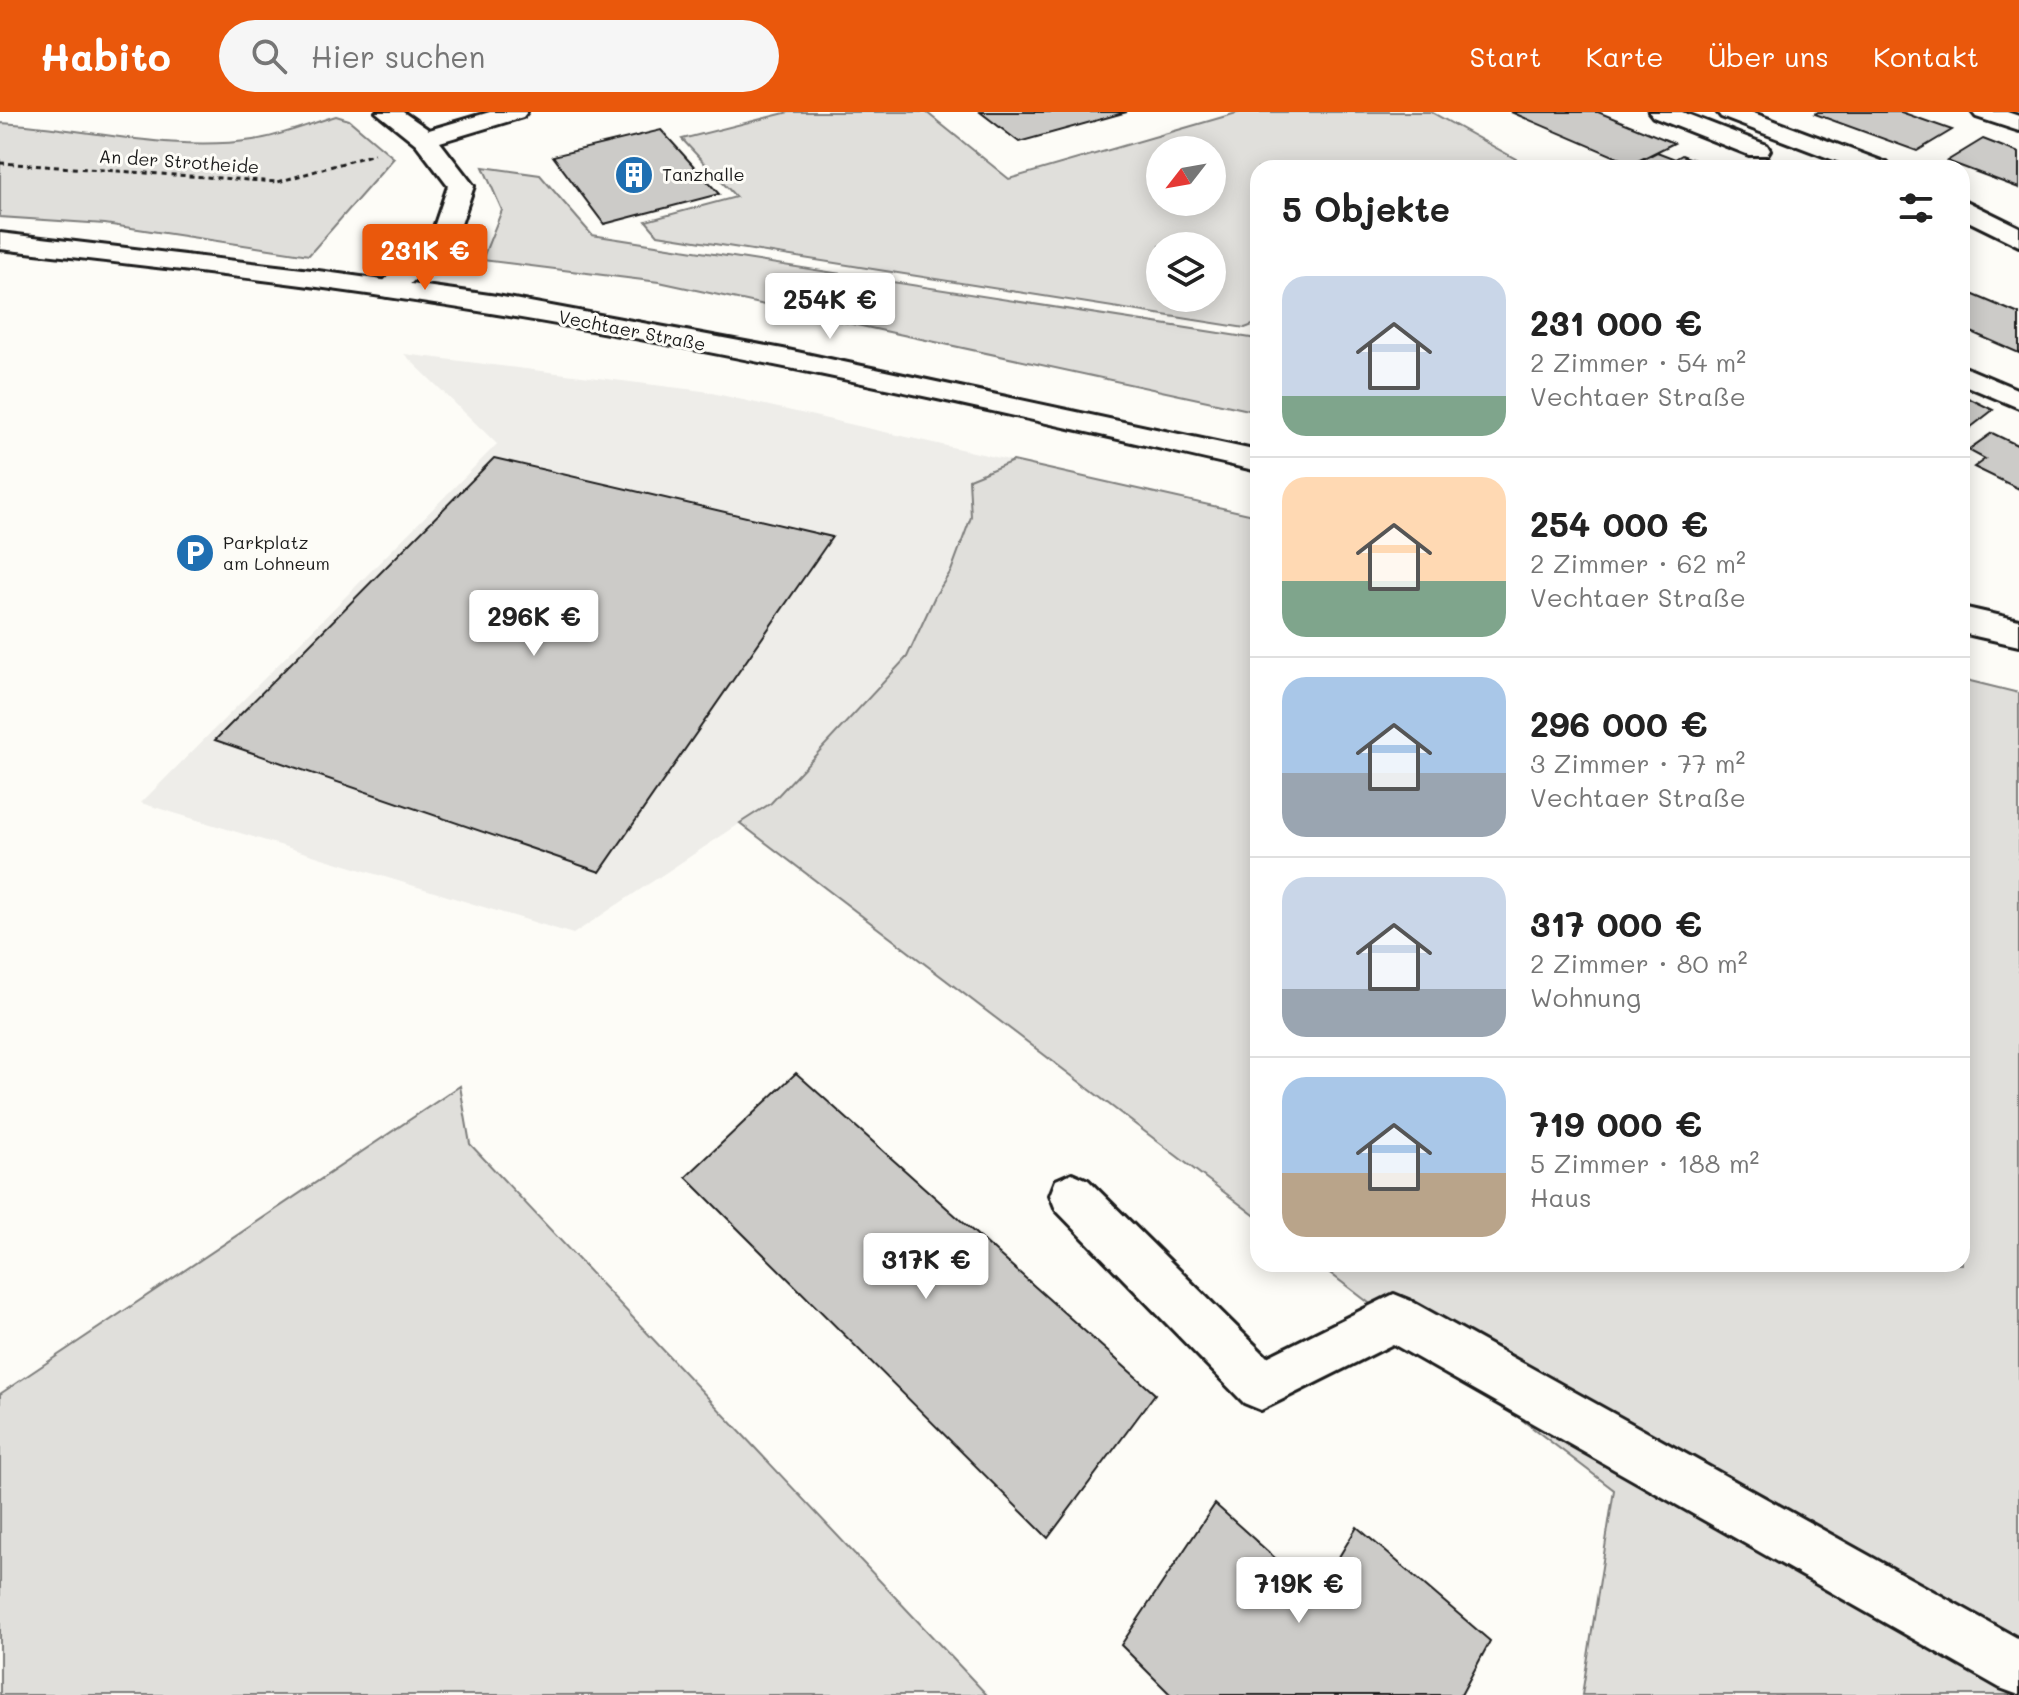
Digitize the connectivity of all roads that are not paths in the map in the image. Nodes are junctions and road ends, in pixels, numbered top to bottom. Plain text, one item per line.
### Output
1 (388, 112) edge
2 (515, 112) edge
3 (1661, 112) edge
4 (1729, 112) edge
5 (1984, 112) edge
6 (2019, 124) edge
7 (425, 139) junction
8 (1776, 157) dead end
9 (1857, 160) edge
10 (1970, 211) edge
11 (2019, 238) edge
12 (0, 241) edge
13 (389, 289) junction
14 (1970, 378) edge
15 (2019, 400) edge
16 (1250, 459) edge
17 (1970, 622) edge
18 (2019, 633) edge
19 (1072, 1195) dead end
20 (2019, 1669) edge

1 - 7 main road
2 - 7 main road
3 - 8 main road
4 - 9 main road
5 - 6 main road
7 - 13 main road
10 - 11 main road
12 - 13 main road, Vechtaer Straße
13 - 16 main road, Vechtaer Straße
14 - 15 lane
17 - 18 main road
19 - 20 lane

